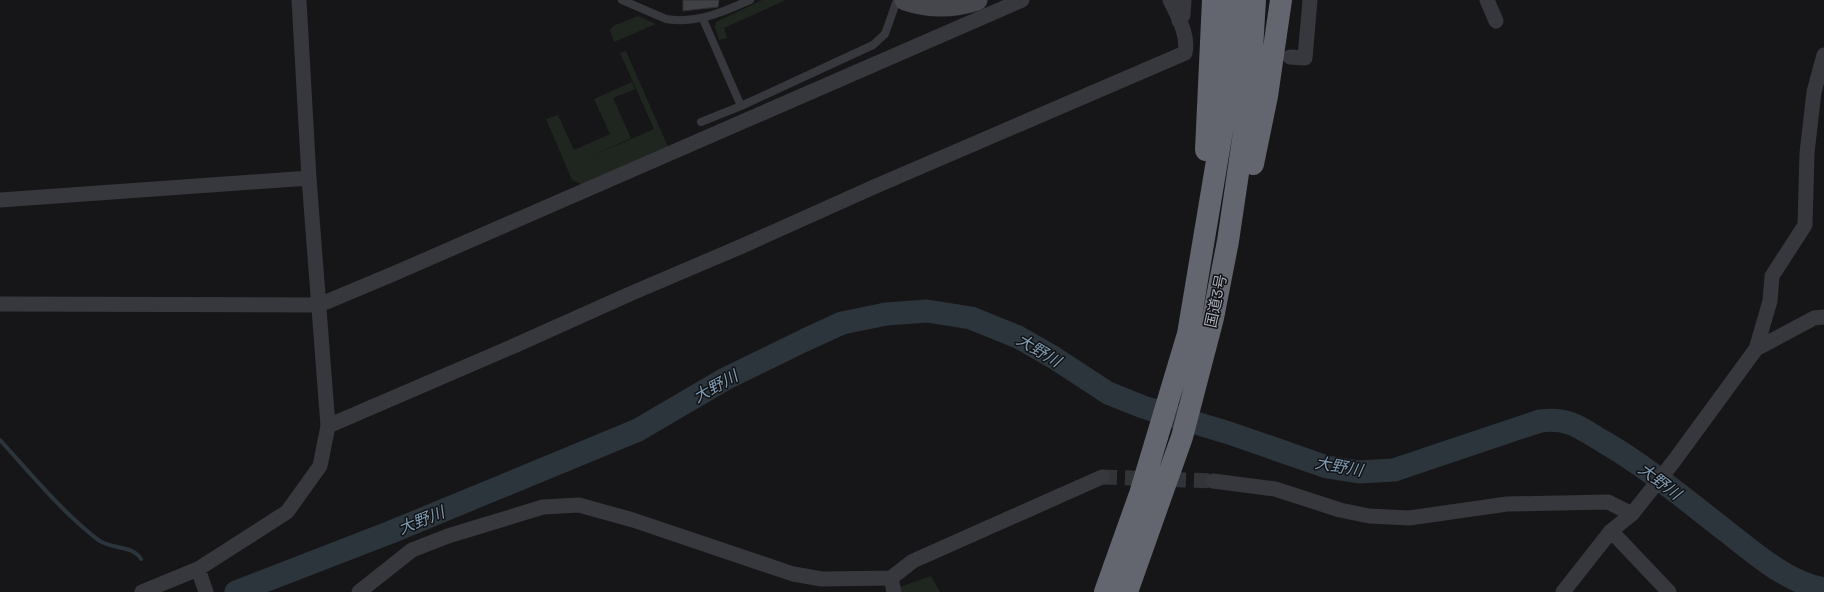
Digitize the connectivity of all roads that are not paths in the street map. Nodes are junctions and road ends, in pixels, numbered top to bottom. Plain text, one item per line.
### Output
1 (299, 0) edge
2 (622, 0) edge
3 (750, 0) edge
4 (897, 0) edge
5 (905, 0) edge
6 (977, 0) edge
7 (1022, 0) edge
8 (1170, 0) edge
9 (1184, 0) edge
10 (1213, 0) edge
11 (1235, 0) edge
12 (1255, 0) edge
13 (1281, 0) edge
14 (1310, 0) edge
15 (1487, 0) edge
16 (703, 18) junction
17 (1179, 21) junction
18 (1496, 21) dead end
19 (1824, 55) edge
20 (1290, 57) dead end
21 (741, 106) junction
22 (701, 122) dead end
23 (309, 178) junction
24 (0, 200) edge
25 (0, 304) edge
26 (319, 304) junction
27 (1824, 317) edge
28 (1197, 330) junction
29 (1756, 349) junction
30 (328, 426) junction
31 (1102, 477) tunnel mouth
32 (1213, 481) tunnel mouth
33 (1632, 514) junction
34 (1611, 531) junction
35 (202, 580) edge
36 (892, 585) edge
37 (142, 592) edge
38 (359, 592) edge
39 (1106, 592) edge
40 (1127, 592) edge
41 (1563, 592) edge
42 (1670, 592) edge

1 - 23 street
2 - 16 lane
3 - 16 lane
4 - 21 lane
5 - 6 street
7 - 26 street
8 - 17 street
9 - 17 street
10 - 28 highway
11 - 28 highway, 国道3号
12 - 28 highway, 国道3号
13 - 28 highway
14 - 20 street
15 - 18 street
16 - 21 lane
17 - 30 street
19 - 29 street
21 - 22 lane
23 - 24 street
23 - 26 street
25 - 26 street
26 - 30 street
27 - 29 street
28 - 39 highway, 国道3号
28 - 40 highway, 国道3号
29 - 33 street
30 - 35 street
31 - 36 street
32 - 33 street
33 - 34 street
34 - 41 street
34 - 42 street
35 - 37 street
36 - 38 street

